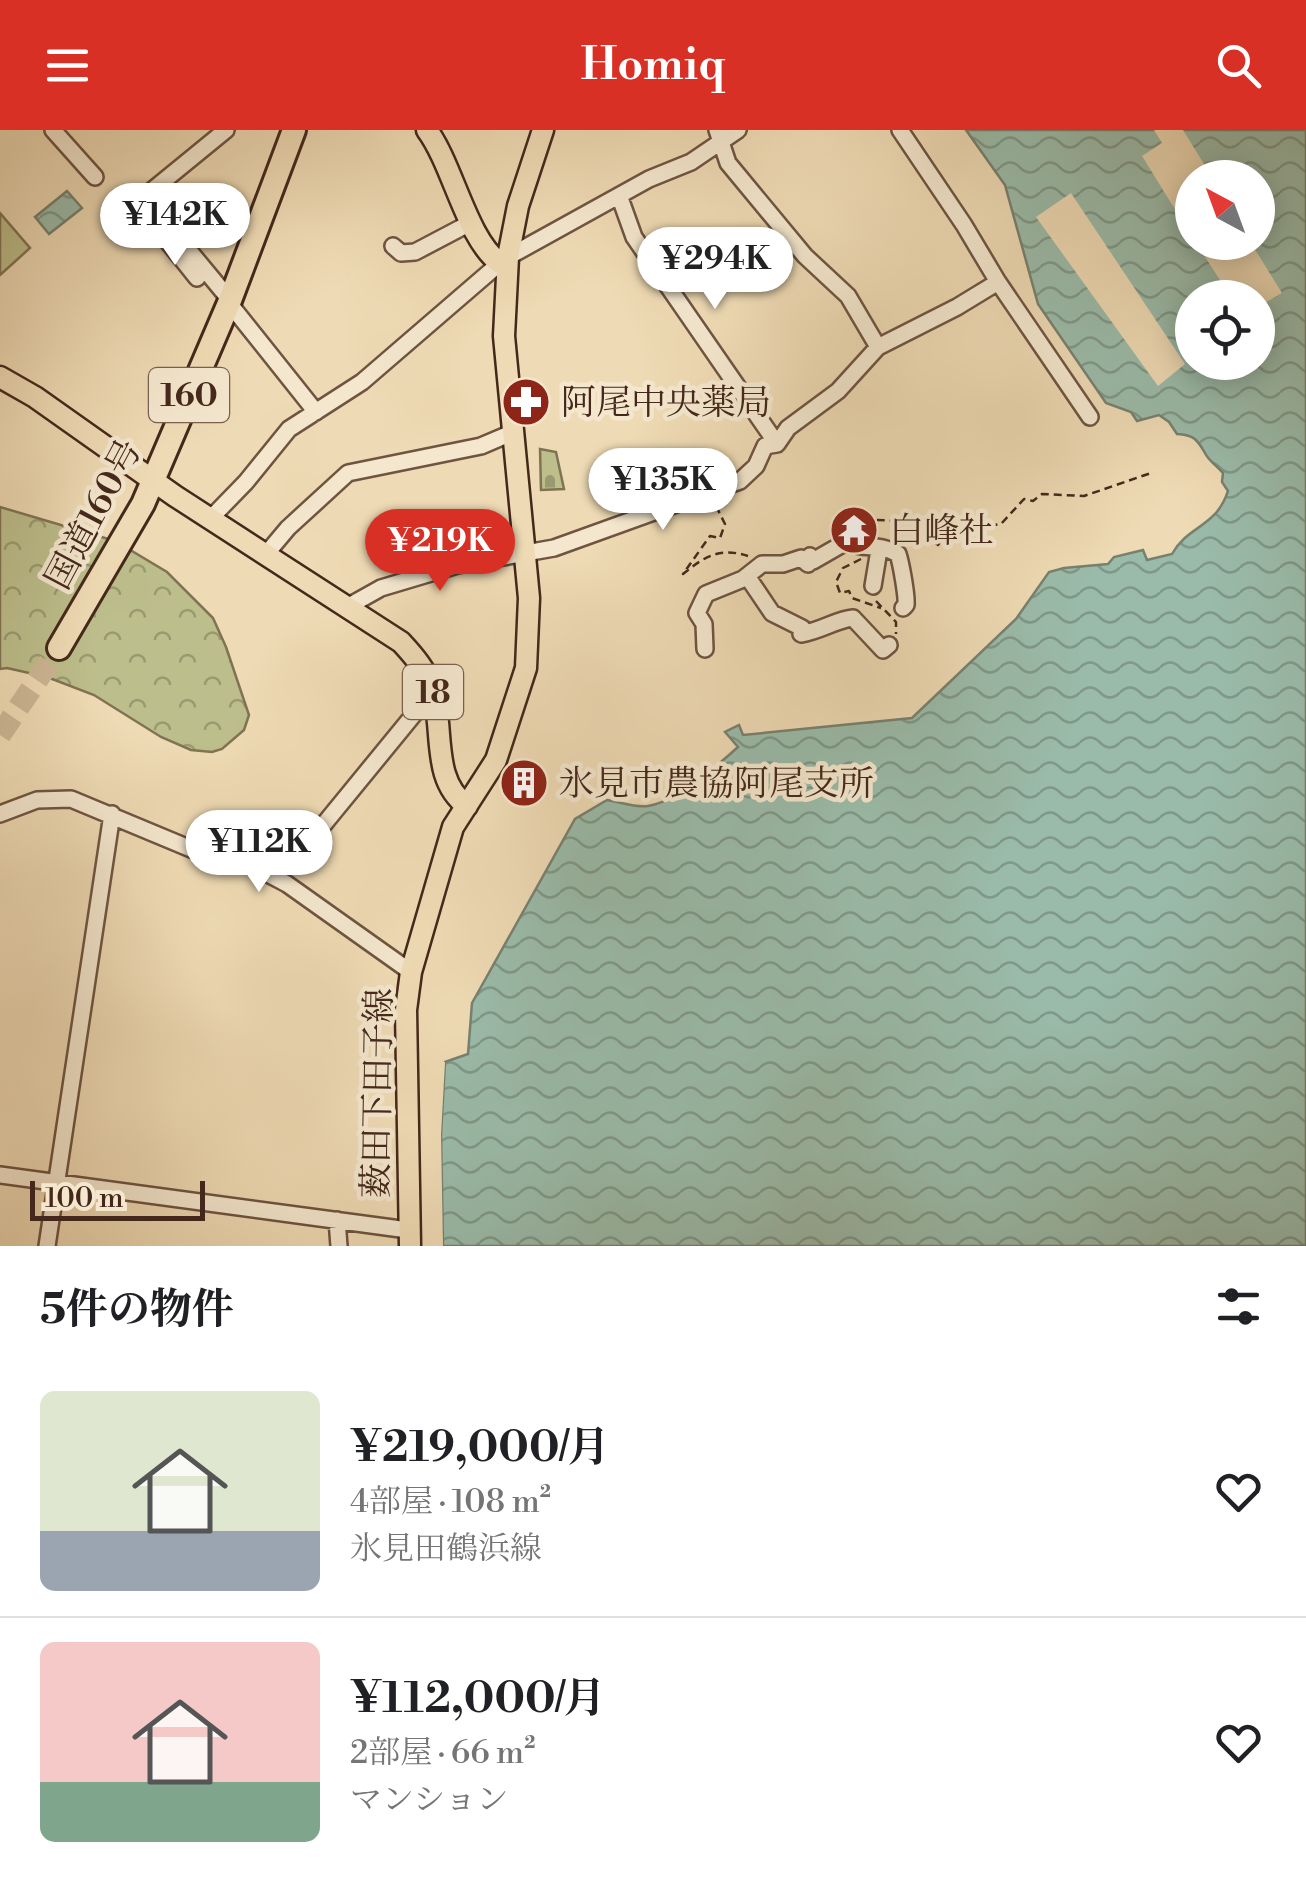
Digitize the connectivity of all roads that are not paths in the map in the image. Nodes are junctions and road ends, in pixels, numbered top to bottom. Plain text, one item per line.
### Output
1 (53, 130) edge
2 (226, 130) edge
3 (294, 130) edge
4 (427, 130) edge
5 (543, 130) edge
6 (738, 130) edge
7 (900, 130) edge
8 (720, 136) edge
9 (95, 177) dead end
10 (620, 198) junction
11 (152, 207) junction
12 (472, 222) junction
13 (392, 246) dead end
14 (504, 260) junction
15 (197, 278) dead end
16 (998, 282) junction
17 (230, 302) junction
18 (241, 332) dead end
19 (878, 347) junction
20 (0, 377) edge
21 (290, 380) junction
22 (316, 412) junction
23 (1090, 418) dead end
24 (514, 432) junction
25 (777, 444) junction
26 (153, 481) junction
27 (212, 518) junction
28 (267, 554) junction
29 (524, 554) junction
30 (878, 556) dead end
31 (746, 576) junction
32 (872, 586) dead end
33 (347, 607) junction
34 (903, 608) dead end
35 (888, 645) dead end
36 (59, 648) tunnel mouth
37 (705, 649) dead end
38 (433, 691) junction
39 (468, 806) junction
40 (0, 814) edge
41 (112, 814) junction
42 (247, 859) junction
43 (410, 972) junction
44 (0, 1175) edge
45 (56, 1183) junction
46 (338, 1220) junction
47 (409, 1238) edge
48 (48, 1246) edge
49 (339, 1246) edge

1 - 9 street
2 - 11 street
3 - 17 highway, 国道160号 / 160
4 - 12 main road
5 - 14 main road, 薮田下田子線
6 - 8 street
7 - 16 street
8 - 10 street
8 - 19 street
10 - 14 street
10 - 25 street
11 - 15 street
11 - 17 street
12 - 13 street
12 - 14 main road
14 - 22 street
14 - 24 main road, 薮田下田子線
16 - 19 street
16 - 23 street
17 - 21 street
17 - 26 highway, 国道160号 / 160
18 - 21 street
19 - 25 street
20 - 26 main road, 18
21 - 22 street
22 - 27 street
24 - 28 street
24 - 29 main road, 薮田下田子線
25 - 29 street
26 - 27 main road, 18
26 - 36 highway, 国道160号 / 160
27 - 28 main road, 18
28 - 33 main road, 18
29 - 33 street
29 - 39 main road, 薮田下田子線
30 - 32 street
31 - 34 street
31 - 35 street
31 - 37 street
33 - 38 main road, 18
38 - 39 main road, 18
38 - 42 street
39 - 43 main road, 薮田下田子線
40 - 41 street
41 - 42 street
41 - 45 street
42 - 43 street
43 - 47 main road, 薮田下田子線
44 - 45 street
45 - 46 street
45 - 48 street
46 - 47 street
46 - 49 street

